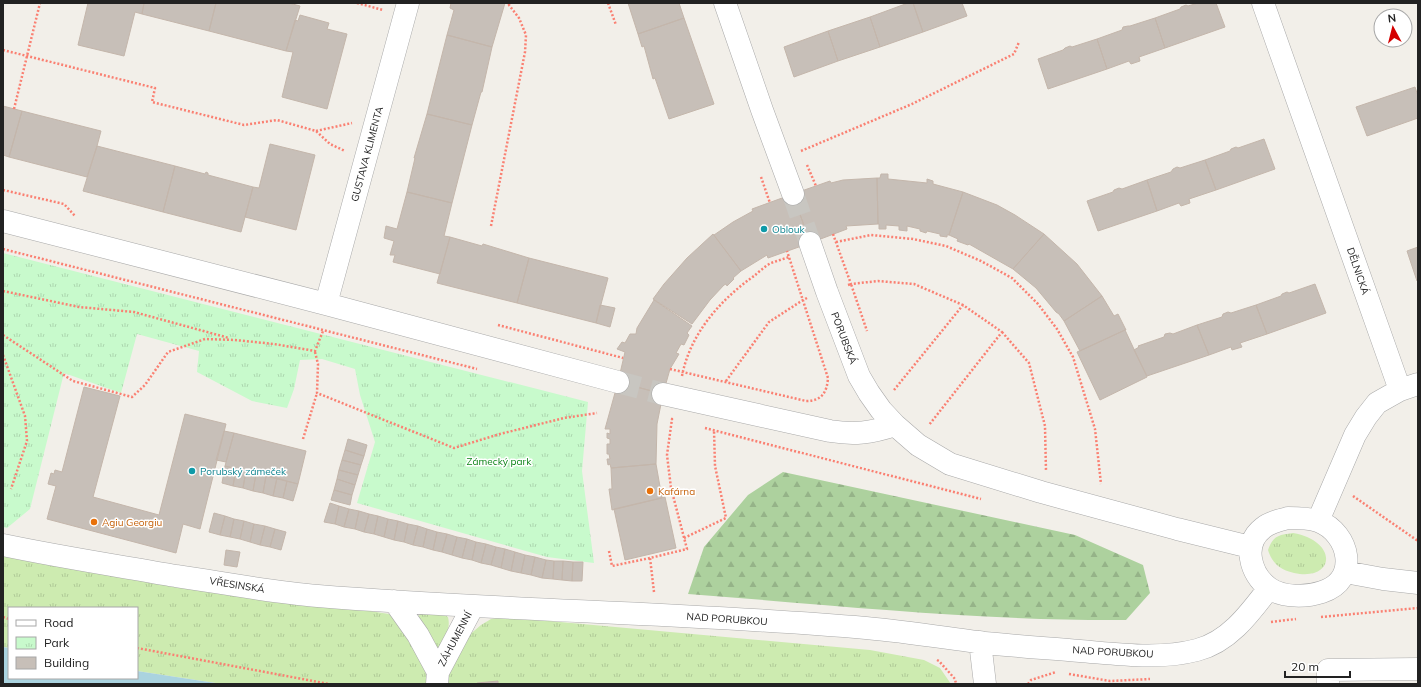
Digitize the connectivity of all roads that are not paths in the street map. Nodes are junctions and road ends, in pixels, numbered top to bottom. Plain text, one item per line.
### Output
1 (408, 3) edge
2 (725, 3) edge
3 (1263, 3) edge
4 (793, 194) tunnel mouth
5 (3, 221) edge
6 (810, 243) tunnel mouth
7 (326, 304) junction
8 (618, 382) tunnel mouth
9 (1409, 387) edge
10 (670, 396) tunnel mouth
11 (895, 426) junction
12 (1318, 521) junction
13 (3, 545) edge
14 (1250, 547) junction
15 (1345, 572) junction
16 (1418, 583) edge
17 (1269, 588) junction
18 (394, 601) junction
19 (473, 606) junction
20 (980, 642) junction
21 (1418, 669) edge
22 (437, 678) edge
23 (985, 684) edge
24 (1328, 684) edge

1 - 7 street, GUSTAVA KLIMENTA
2 - 4 street
3 - 9 street, DĚLNICKÁ
5 - 7 street
6 - 11 street, PORUBSKÁ
7 - 8 street
9 - 12 street, DĚLNICKÁ
10 - 11 street
11 - 14 street, PORUBSKÁ
12 - 14 street
12 - 15 street
13 - 18 street, VŘESINSKÁ
14 - 17 street
15 - 16 street
15 - 17 street
17 - 20 street, NAD PORUBKOU
18 - 19 street, VŘESINSKÁ
18 - 22 street, ZÁHUMENNÍ
19 - 20 street, NAD PORUBKOU
19 - 22 street, ZÁHUMENNÍ
20 - 23 street
21 - 24 street

